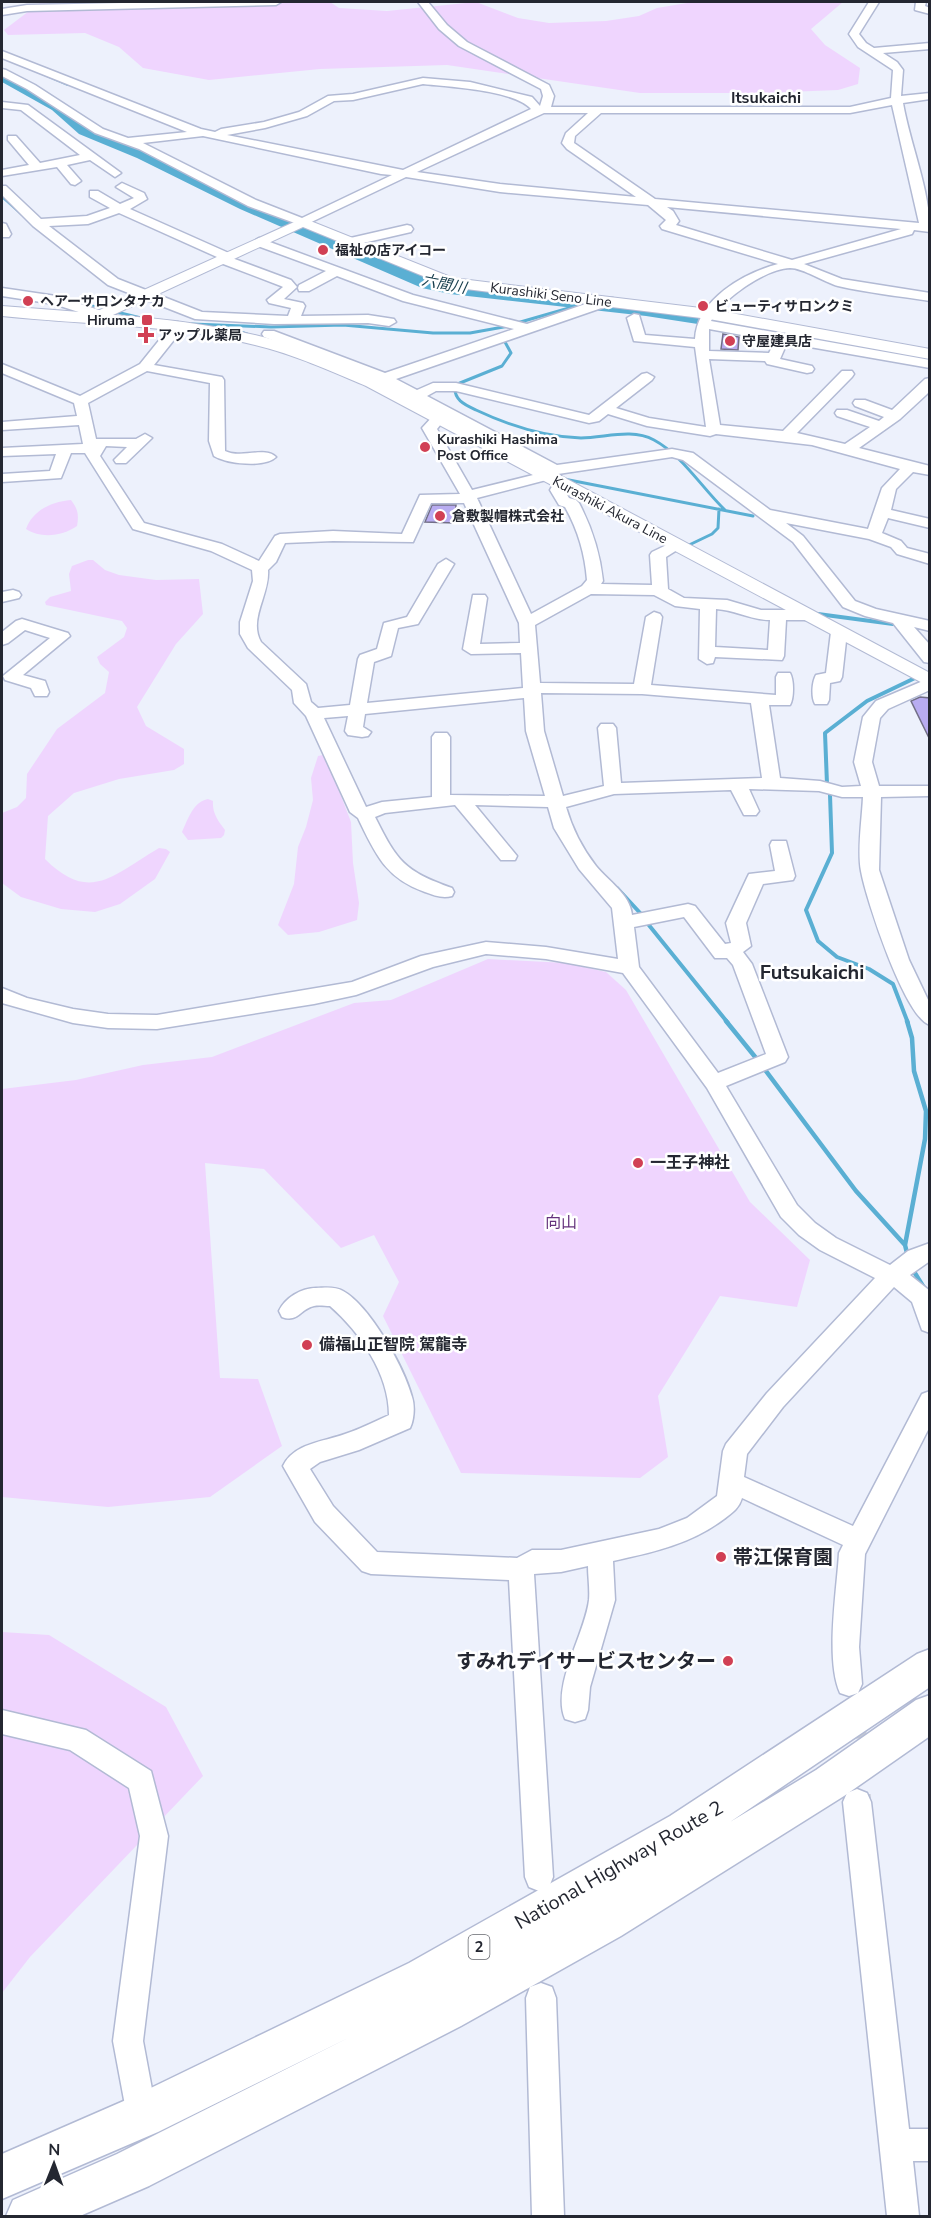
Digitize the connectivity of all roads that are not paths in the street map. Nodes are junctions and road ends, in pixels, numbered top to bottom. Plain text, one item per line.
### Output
1 (276, 2) edge
2 (423, 2) edge
3 (874, 2) edge
4 (921, 2) edge
5 (930, 11) edge
6 (2, 12) edge
7 (930, 46) edge
8 (871, 51) junction
9 (2, 54) edge
10 (2, 72) edge
11 (930, 96) edge
12 (898, 100) junction
13 (598, 110) junction
14 (542, 111) junction
15 (12, 116) edge
16 (41, 121) junction
17 (206, 134) junction
18 (12, 138) dead end
19 (129, 141) junction
20 (90, 157) junction
21 (59, 162) junction
22 (37, 166) junction
23 (2, 172) edge
24 (115, 173) dead end
25 (406, 174) junction
26 (75, 181) dead end
27 (122, 187) dead end
28 (2, 189) edge
29 (94, 194) dead end
30 (648, 201) junction
31 (10, 206) edge
32 (120, 209) junction
33 (37, 223) junction
34 (298, 225) junction
35 (923, 225) edge
36 (407, 229) dead end
37 (259, 242) junction
38 (350, 242) junction
39 (224, 258) junction
40 (792, 264) junction
41 (336, 271) junction
42 (304, 288) dead end
43 (2, 292) edge
44 (145, 295) junction
45 (930, 297) edge
46 (606, 302) junction
47 (2, 311) edge
48 (103, 314) junction
49 (293, 320) junction
50 (389, 322) dead end
51 (178, 326) junction
52 (520, 326) junction
53 (270, 329) junction
54 (705, 330) junction
55 (783, 338) junction
56 (930, 354) edge
57 (774, 357) junction
58 (930, 364) edge
59 (145, 367) junction
60 (2, 368) edge
61 (807, 369) dead end
62 (847, 374) dead end
63 (647, 377) dead end
64 (378, 380) junction
65 (930, 382) edge
66 (411, 398) junction
67 (81, 401) junction
68 (860, 403) dead end
69 (606, 409) junction
70 (842, 414) dead end
71 (895, 416) junction
72 (438, 419) junction
73 (86, 420) junction
74 (2, 426) edge
75 (881, 426) junction
76 (711, 431) junction
77 (787, 436) junction
78 (65, 449) junction
79 (847, 449) junction
80 (2, 452) edge
81 (92, 452) junction
82 (688, 456) junction
83 (269, 457) dead end
84 (121, 460) dead end
85 (909, 468) junction
86 (930, 471) edge
87 (550, 475) junction
88 (2, 478) edge
89 (469, 497) junction
90 (883, 512) junction
91 (768, 514) junction
92 (930, 524) edge
93 (873, 535) junction
94 (676, 545) junction
95 (930, 559) edge
96 (446, 564) dead end
97 (260, 568) junction
98 (588, 589) junction
99 (660, 591) junction
100 (479, 598) dead end
101 (708, 605) junction
102 (807, 615) junction
103 (778, 616) junction
104 (654, 617) dead end
105 (900, 621) junction
106 (527, 623) junction
107 (930, 626) edge
108 (839, 632) junction
109 (2, 640) edge
110 (529, 646) junction
111 (930, 658) edge
112 (784, 677) dead end
113 (928, 677) edge
114 (642, 689) junction
115 (532, 690) junction
116 (41, 692) dead end
117 (759, 698) junction
118 (821, 700) dead end
119 (358, 710) junction
120 (314, 714) junction
121 (607, 728) dead end
122 (362, 732) dead end
123 (441, 737) dead end
124 (772, 783) junction
125 (738, 786) junction
126 (614, 789) junction
127 (930, 791) edge
128 (872, 793) junction
129 (460, 799) junction
130 (441, 801) junction
131 (555, 802) junction
132 (750, 811) dead end
133 (364, 814) junction
134 (779, 845) dead end
135 (508, 856) dead end
136 (445, 892) dead end
137 (623, 922) junction
138 (731, 949) junction
139 (629, 968) junction
140 (2, 995) edge
141 (930, 1018) edge
142 (714, 1083) junction
143 (930, 1251) edge
144 (893, 1275) junction
145 (290, 1311) dead end
146 (930, 1324) edge
147 (930, 1401) edge
148 (731, 1482) junction
149 (859, 1540) junction
150 (600, 1554) junction
151 (521, 1569) junction
152 (930, 1666) edge
153 (849, 1684) dead end
154 (575, 1710) dead end
155 (930, 1713) edge
156 (2, 1722) edge
157 (857, 1802) tunnel mouth
158 (539, 1877) dead end
159 (541, 1998) dead end
160 (142, 2116) junction
161 (895, 2145) junction
162 (930, 2145) edge
163 (2, 2178) edge
164 (29, 2217) edge
165 (548, 2217) edge
166 (903, 2217) edge

1 - 6 street
2 - 14 street
3 - 8 street
4 - 5 street
7 - 8 street
8 - 12 street
9 - 17 street
10 - 19 street
11 - 12 street
12 - 13 street
12 - 35 street
13 - 14 street
13 - 30 street
14 - 17 street
14 - 25 street
15 - 16 street
15 - 16 street
16 - 20 street
17 - 19 street
17 - 25 street
18 - 22 street
19 - 34 street
20 - 21 street
20 - 24 street
21 - 22 street
21 - 26 street
22 - 23 street
25 - 30 street
25 - 34 street
27 - 32 street
28 - 31 street
29 - 32 street
30 - 35 street
30 - 40 street
31 - 33 street
32 - 33 street
32 - 39 street
33 - 44 street
34 - 37 main road
34 - 38 main road, Kurashiki Seno Line
35 - 40 street
36 - 38 street
37 - 39 main road
37 - 41 street
38 - 46 main road, Kurashiki Seno Line
39 - 44 main road
39 - 49 street
40 - 45 street
40 - 54 street
41 - 42 street
41 - 52 street
43 - 48 street
44 - 48 main road
44 - 53 street
46 - 52 street
46 - 54 main road, Kurashiki Seno Line
47 - 48 main road, Kurashiki Akura Line
48 - 51 main road, Kurashiki Akura Line
49 - 50 street
49 - 53 street
51 - 53 main road, Kurashiki Akura Line
51 - 59 street
52 - 64 street
53 - 64 street
53 - 64 main road, Kurashiki Akura Line
54 - 54 street
54 - 55 street
54 - 56 main road, Kurashiki Seno Line
54 - 57 street
54 - 76 street
55 - 57 street
55 - 58 street
57 - 61 street
59 - 67 street
59 - 83 street
60 - 67 street
62 - 77 street
63 - 69 street
64 - 66 main road, Kurashiki Akura Line
65 - 71 street
66 - 69 street
66 - 72 main road, Kurashiki Akura Line
66 - 87 street
67 - 73 street
68 - 71 street
69 - 76 street
70 - 75 street
71 - 75 street
72 - 87 main road, Kurashiki Akura Line
72 - 89 street
73 - 74 street
73 - 81 street
75 - 79 street
76 - 77 street
76 - 82 street
77 - 79 street
78 - 80 street
78 - 81 street
78 - 88 street
79 - 85 street
81 - 84 street
81 - 97 street
82 - 87 street
82 - 91 street
85 - 86 street
85 - 90 street
87 - 89 street
87 - 94 main road, Kurashiki Akura Line
87 - 98 street
89 - 97 street
89 - 106 street
90 - 92 street
90 - 93 street
91 - 93 street
91 - 105 street
93 - 95 street
94 - 99 street
94 - 102 main road, Kurashiki Akura Line
96 - 119 street
97 - 120 street
98 - 99 street
98 - 106 street
99 - 101 street
100 - 110 street
101 - 103 street
101 - 103 street
102 - 103 street
102 - 108 main road, Kurashiki Akura Line
104 - 114 street
105 - 107 street
105 - 111 street
106 - 110 street
108 - 113 main road, Kurashiki Akura Line
108 - 118 street
109 - 116 street
110 - 115 street
112 - 117 street
113 - 128 street
114 - 115 street
114 - 117 street
115 - 119 street
115 - 131 street
117 - 124 street
119 - 120 street
119 - 122 street
120 - 133 street
121 - 126 street
123 - 130 street
124 - 125 street
124 - 128 street
125 - 126 street
125 - 132 street
126 - 131 street
127 - 128 street
128 - 141 street
129 - 130 street
129 - 131 street
129 - 135 street
130 - 133 street
131 - 137 street
133 - 136 street
134 - 138 street
137 - 138 street
137 - 139 street
138 - 142 street
139 - 140 street
139 - 142 street
142 - 144 street
143 - 144 street
144 - 146 street
144 - 148 street
145 - 151 street
147 - 149 street
148 - 149 street
148 - 150 street
149 - 153 street
150 - 151 street
150 - 154 street
151 - 158 street
152 - 160 highway, National Highway Route 2 / 2
155 - 164 highway, 2
156 - 160 street
157 - 161 street
159 - 165 street
160 - 163 highway, National Highway Route 2 / 2
161 - 162 street
161 - 166 street

